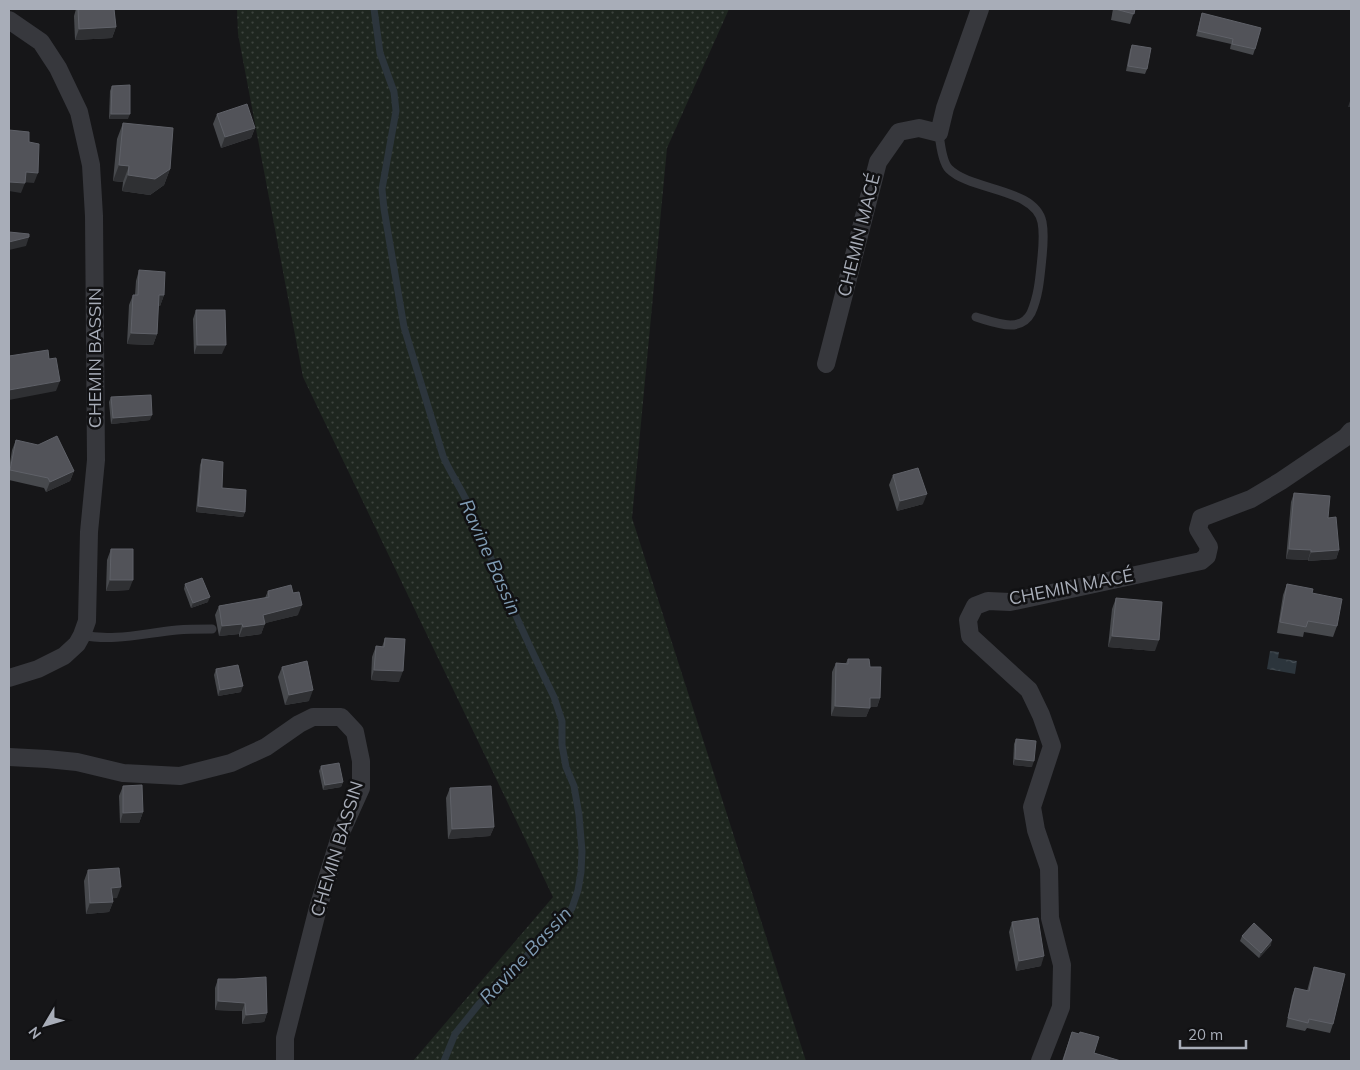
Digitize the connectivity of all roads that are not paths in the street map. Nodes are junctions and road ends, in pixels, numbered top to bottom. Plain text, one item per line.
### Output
1 (980, 9) edge
2 (9, 20) edge
3 (939, 133) junction
4 (976, 317) dead end
5 (826, 364) dead end
6 (1351, 431) edge
7 (212, 629) dead end
8 (82, 635) junction
9 (9, 678) edge
10 (9, 757) edge
11 (285, 1061) edge
12 (1040, 1061) edge

1 - 3 street
2 - 8 street, CHEMIN BASSIN
3 - 4 lane
3 - 5 street, CHEMIN MACÉ
6 - 12 street, CHEMIN MACÉ
7 - 8 lane
8 - 9 street, CHEMIN BASSIN
10 - 11 street, CHEMIN BASSIN

